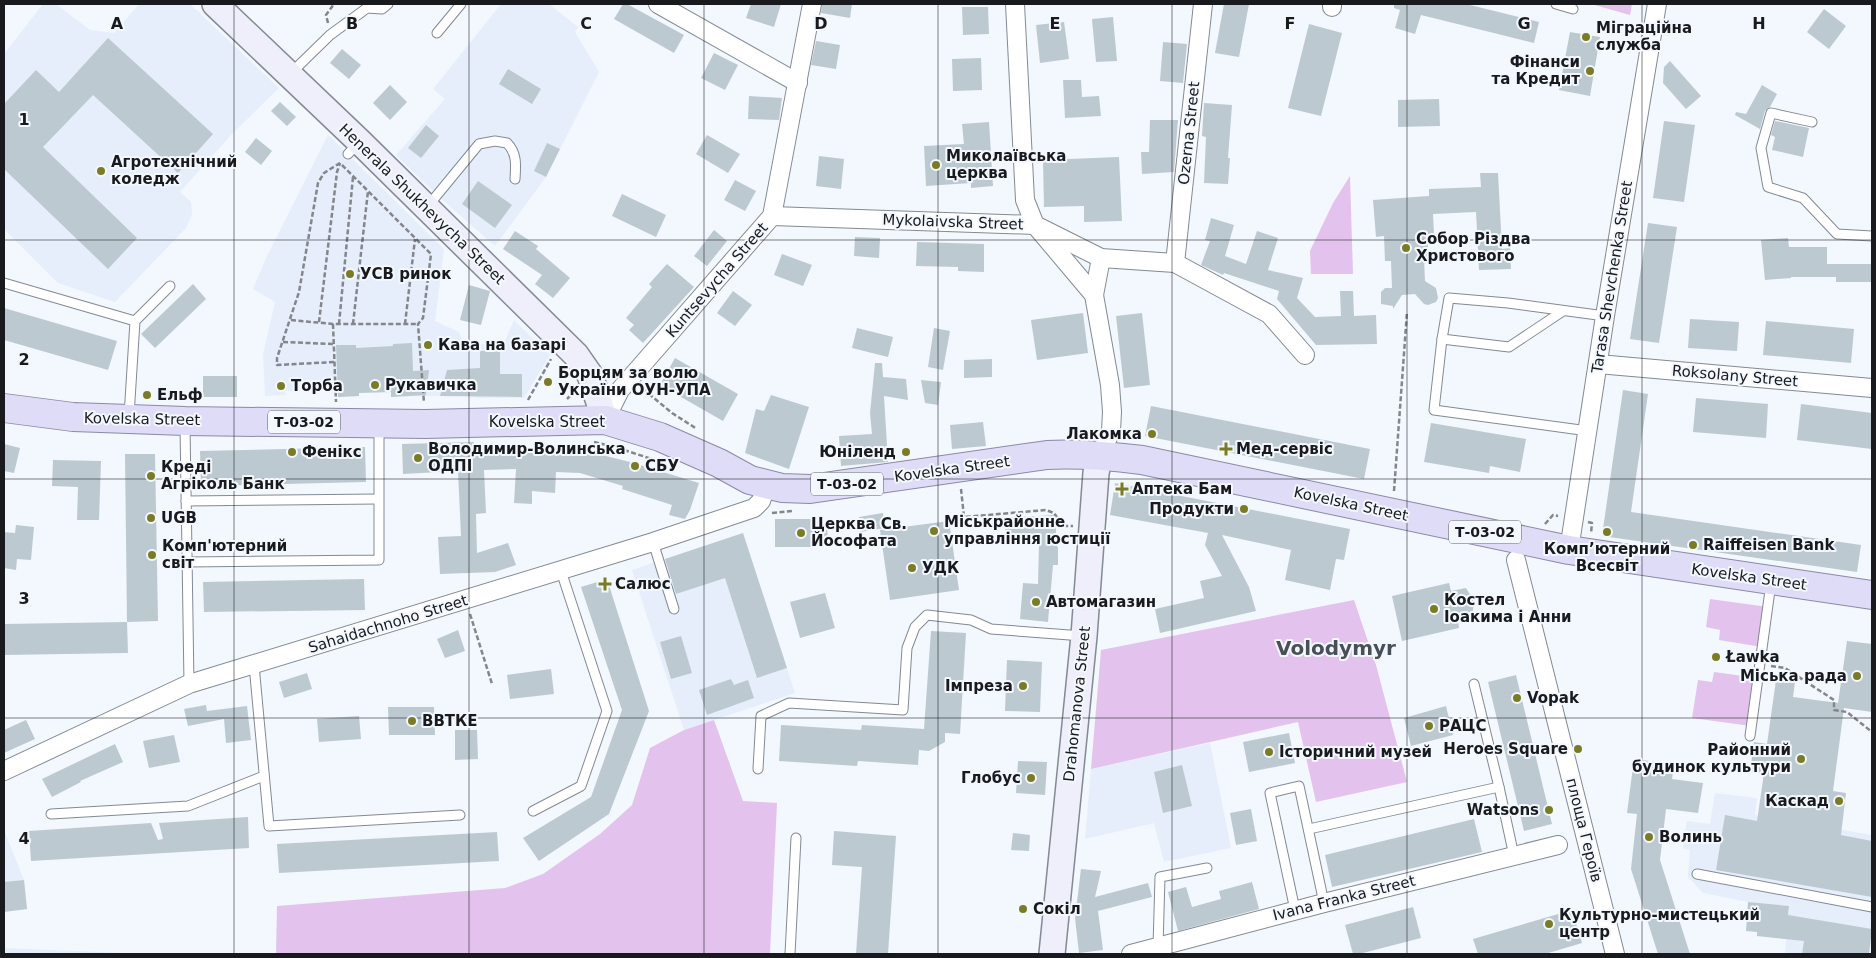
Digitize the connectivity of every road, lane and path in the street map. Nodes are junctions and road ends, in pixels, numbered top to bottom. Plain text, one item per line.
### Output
1 (215, 4) edge
2 (334, 4) edge
3 (388, 4) edge
4 (461, 4) edge
5 (658, 4) edge
6 (812, 4) edge
7 (1015, 4) edge
8 (1202, 4) edge
9 (1556, 4) edge
10 (1657, 4) edge
11 (1573, 9) dead end
12 (437, 33) dead end
13 (330, 35) junction
14 (290, 74) junction
15 (798, 83) junction
16 (1812, 122) dead end
17 (354, 148) junction
18 (340, 163) junction
19 (353, 177) junction
20 (515, 179) dead end
21 (368, 192) junction
22 (426, 208) junction
23 (772, 216) junction
24 (1036, 225) junction
25 (1872, 236) edge
26 (415, 238) junction
27 (1101, 258) junction
28 (1175, 263) junction
29 (4, 283) edge
30 (170, 286) dead end
31 (1094, 295) junction
32 (1564, 311) junction
33 (1407, 312) dead end
34 (1605, 316) junction
35 (291, 320) junction
36 (135, 321) junction
37 (319, 322) junction
38 (332, 324) junction
39 (339, 324) junction
40 (353, 324) junction
41 (405, 324) junction
42 (418, 324) junction
43 (1442, 339) junction
44 (283, 342) junction
45 (334, 344) junction
46 (555, 352) dead end
47 (1305, 355) dead end
48 (334, 362) junction
49 (1598, 364) junction
50 (629, 380) junction
51 (574, 385) dead end
52 (1872, 388) edge
53 (561, 400) dead end
54 (536, 401) dead end
55 (416, 404) dead end
56 (336, 406) dead end
57 (4, 408) edge
58 (129, 419) junction
59 (185, 420) junction
60 (379, 423) junction
61 (697, 429) dead end
62 (598, 431) junction
63 (1588, 431) junction
64 (1100, 455) junction
65 (661, 462) dead end
66 (960, 482) dead end
67 (767, 484) junction
68 (1394, 497) dead end
69 (378, 499) junction
70 (186, 501) junction
71 (796, 510) dead end
72 (768, 514) dead end
73 (1080, 526) dead end
74 (653, 542) junction
75 (1568, 550) junction
76 (1516, 560) dead end
77 (187, 562) junction
78 (561, 571) junction
79 (1772, 580) junction
80 (1872, 595) edge
81 (465, 600) junction
82 (674, 609) dead end
83 (1084, 636) junction
84 (1760, 664) junction
85 (254, 665) junction
86 (189, 684) junction
87 (492, 684) dead end
88 (1474, 684) dead end
89 (1872, 732) edge
90 (1750, 736) dead end
91 (758, 769) dead end
92 (4, 771) edge
93 (264, 776) junction
94 (1499, 787) junction
95 (533, 811) dead end
96 (51, 814) dead end
97 (460, 815) dead end
98 (1309, 829) junction
99 (796, 838) dead end
100 (1558, 845) dead end
101 (1514, 856) junction
102 (1208, 868) dead end
103 (1697, 874) dead end
104 (1324, 903) junction
105 (1872, 908) edge
106 (1295, 910) junction
107 (1158, 947) junction
108 (790, 954) edge
109 (1052, 954) edge
110 (1131, 954) edge
111 (1615, 954) edge

1 - 14 street, Henerala Shukhevycha Street
2 - 13 path
3 - 13 lane
4 - 12 lane
5 - 15 street
6 - 15 street, Kuntsevycha Street
7 - 24 street
8 - 28 street, Ozerna Street
9 - 11 lane
10 - 34 street, Tarasa Shevchenka Street
13 - 14 lane
14 - 17 street, Henerala Shukhevycha Street
15 - 23 street, Kuntsevycha Street
16 - 25 lane
17 - 18 path
17 - 22 street, Henerala Shukhevycha Street
18 - 19 path
18 - 35 path
18 - 37 path
19 - 21 path
19 - 39 path
20 - 22 lane
21 - 26 path
21 - 40 path
22 - 62 street, Henerala Shukhevycha Street
23 - 24 street, Mykolaivska Street
23 - 50 street, Kuntsevycha Street
24 - 27 street, Mykolaivska Street
24 - 31 street
26 - 41 path
26 - 42 path
27 - 28 street, Mykolaivska Street
27 - 31 street
28 - 47 street, Mykolaivska Street
29 - 36 lane
30 - 36 lane
31 - 64 street
32 - 34 lane
32 - 43 lane
32 - 43 lane
33 - 68 path
34 - 49 street, Tarasa Shevchenka Street
35 - 37 path
35 - 44 path
36 - 58 lane
37 - 38 path
38 - 39 path
38 - 45 path
39 - 40 path
40 - 41 path
41 - 42 path
42 - 55 path
43 - 63 lane
44 - 45 path
44 - 48 path
45 - 48 path
46 - 54 path
48 - 56 path
49 - 52 street, Roksolany Street
49 - 63 street, Tarasa Shevchenka Street
50 - 61 path
50 - 62 street, Kuntsevycha Street
51 - 53 path
57 - 58 main road, Kovelska Street / Т-03-02
58 - 59 main road, Kovelska Street / Т-03-02
59 - 60 main road, Kovelska Street / Т-03-02
59 - 70 lane
60 - 62 main road, Kovelska Street / Т-03-02
60 - 69 lane
62 - 65 path
62 - 67 main road, Kovelska Street / Т-03-02
63 - 75 street, Tarasa Shevchenka Street
64 - 67 main road, Kovelska Street / Т-03-02
64 - 75 main road, Kovelska Street / Т-03-02
64 - 83 street, Drahomanova Street
66 - 73 path
67 - 74 street, Sahaidachnoho Street
69 - 70 lane
69 - 77 lane
70 - 77 lane
71 - 72 path
74 - 78 street, Sahaidachnoho Street
74 - 82 lane
75 - 79 main road, Kovelska Street / Т-03-02
76 - 111 street, площа Героїв
77 - 86 lane
78 - 81 street, Sahaidachnoho Street
78 - 95 lane
79 - 80 main road, Kovelska Street / Т-03-02
79 - 84 lane
81 - 85 street, Sahaidachnoho Street
81 - 87 path
83 - 91 lane
83 - 109 street, Drahomanova Street
84 - 89 path
84 - 90 lane
85 - 86 street, Sahaidachnoho Street
85 - 93 lane
86 - 92 street, Sahaidachnoho Street
88 - 94 lane
93 - 96 lane
93 - 97 lane
94 - 98 lane
94 - 101 lane
98 - 104 lane
98 - 106 lane
99 - 108 lane
100 - 101 street, Ivana Franka Street
101 - 104 street, Ivana Franka Street
102 - 107 lane
103 - 105 lane
104 - 106 street, Ivana Franka Street
106 - 107 street, Ivana Franka Street
107 - 110 street, Ivana Franka Street

